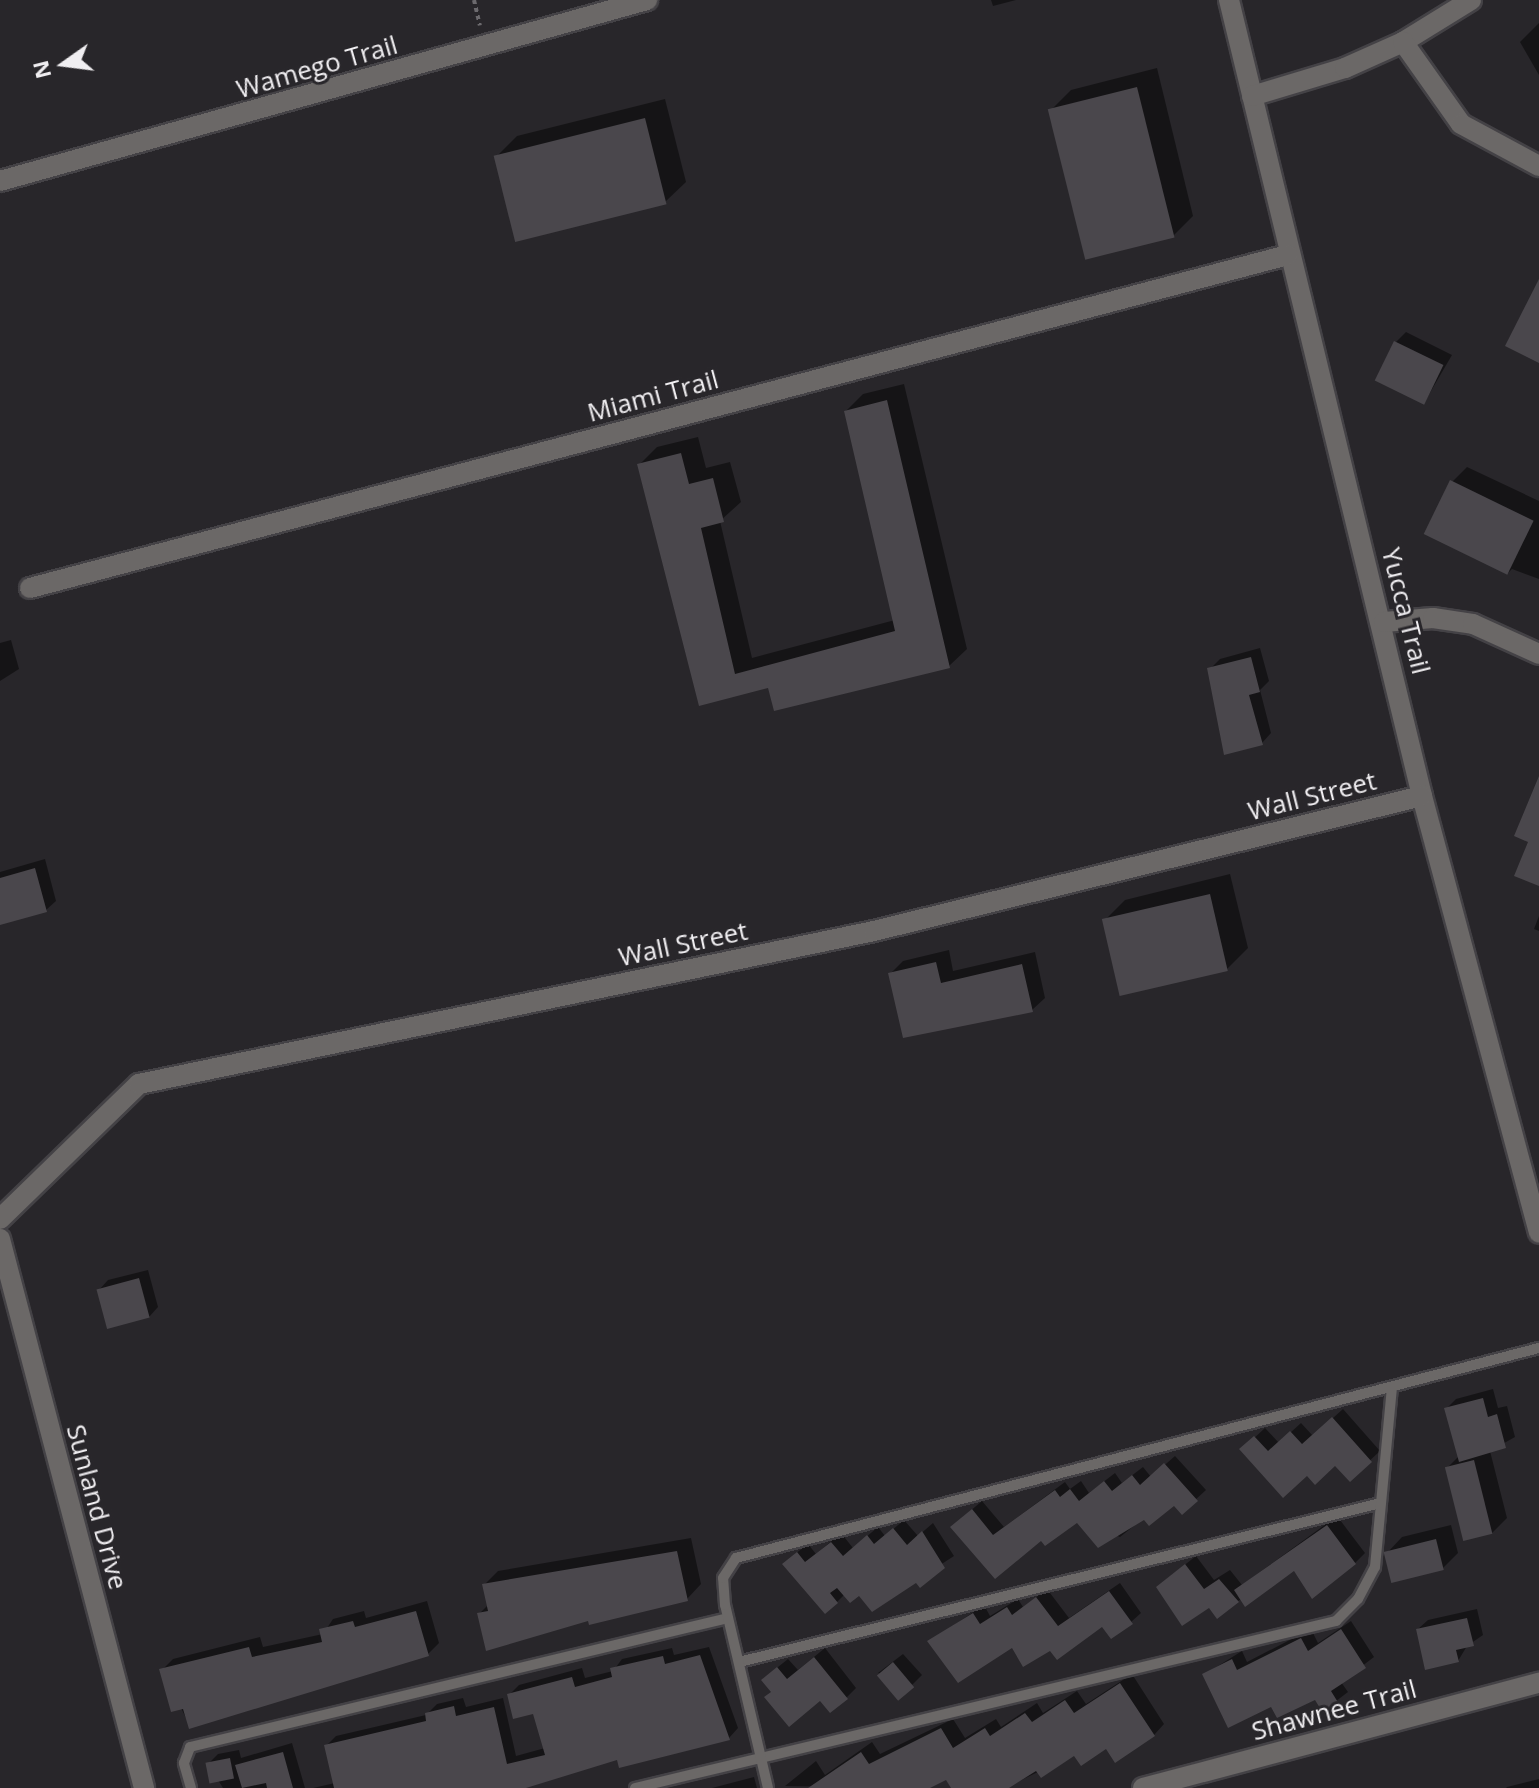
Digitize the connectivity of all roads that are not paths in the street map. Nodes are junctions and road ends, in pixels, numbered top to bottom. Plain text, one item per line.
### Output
1 (647, 0) edge
2 (1229, 0) edge
3 (1471, 0) edge
4 (1403, 42) junction
5 (1252, 96) junction
6 (1539, 166) edge
7 (0, 181) edge
8 (1288, 255) junction
9 (30, 588) dead end
10 (1384, 622) junction
11 (1539, 654) edge
12 (1422, 796) junction
13 (0, 1219) edge
14 (1539, 1233) edge
15 (0, 1239) edge
16 (1539, 1348) edge
17 (1392, 1387) junction
18 (1381, 1503) junction
19 (728, 1618) junction
20 (739, 1662) junction
21 (1539, 1683) edge
22 (760, 1755) junction
23 (144, 1788) edge
24 (191, 1788) edge
25 (635, 1788) edge
26 (768, 1788) edge
27 (1143, 1788) edge

1 - 7 street, Wamego Trail
2 - 5 street, Yucca Trail
3 - 4 street
4 - 5 street
4 - 6 street
5 - 8 street, Yucca Trail
8 - 9 street, Miami Trail
8 - 10 street, Yucca Trail
10 - 11 street
10 - 12 street, Yucca Trail
12 - 13 street, Wall Street
12 - 14 street, Yucca Trail
15 - 23 street, Sunland Drive
16 - 17 lane
17 - 18 lane
17 - 19 lane
18 - 20 lane
18 - 22 lane
19 - 20 lane
19 - 24 lane
20 - 22 lane
21 - 27 street, Shawnee Trail
22 - 25 lane
22 - 26 lane

